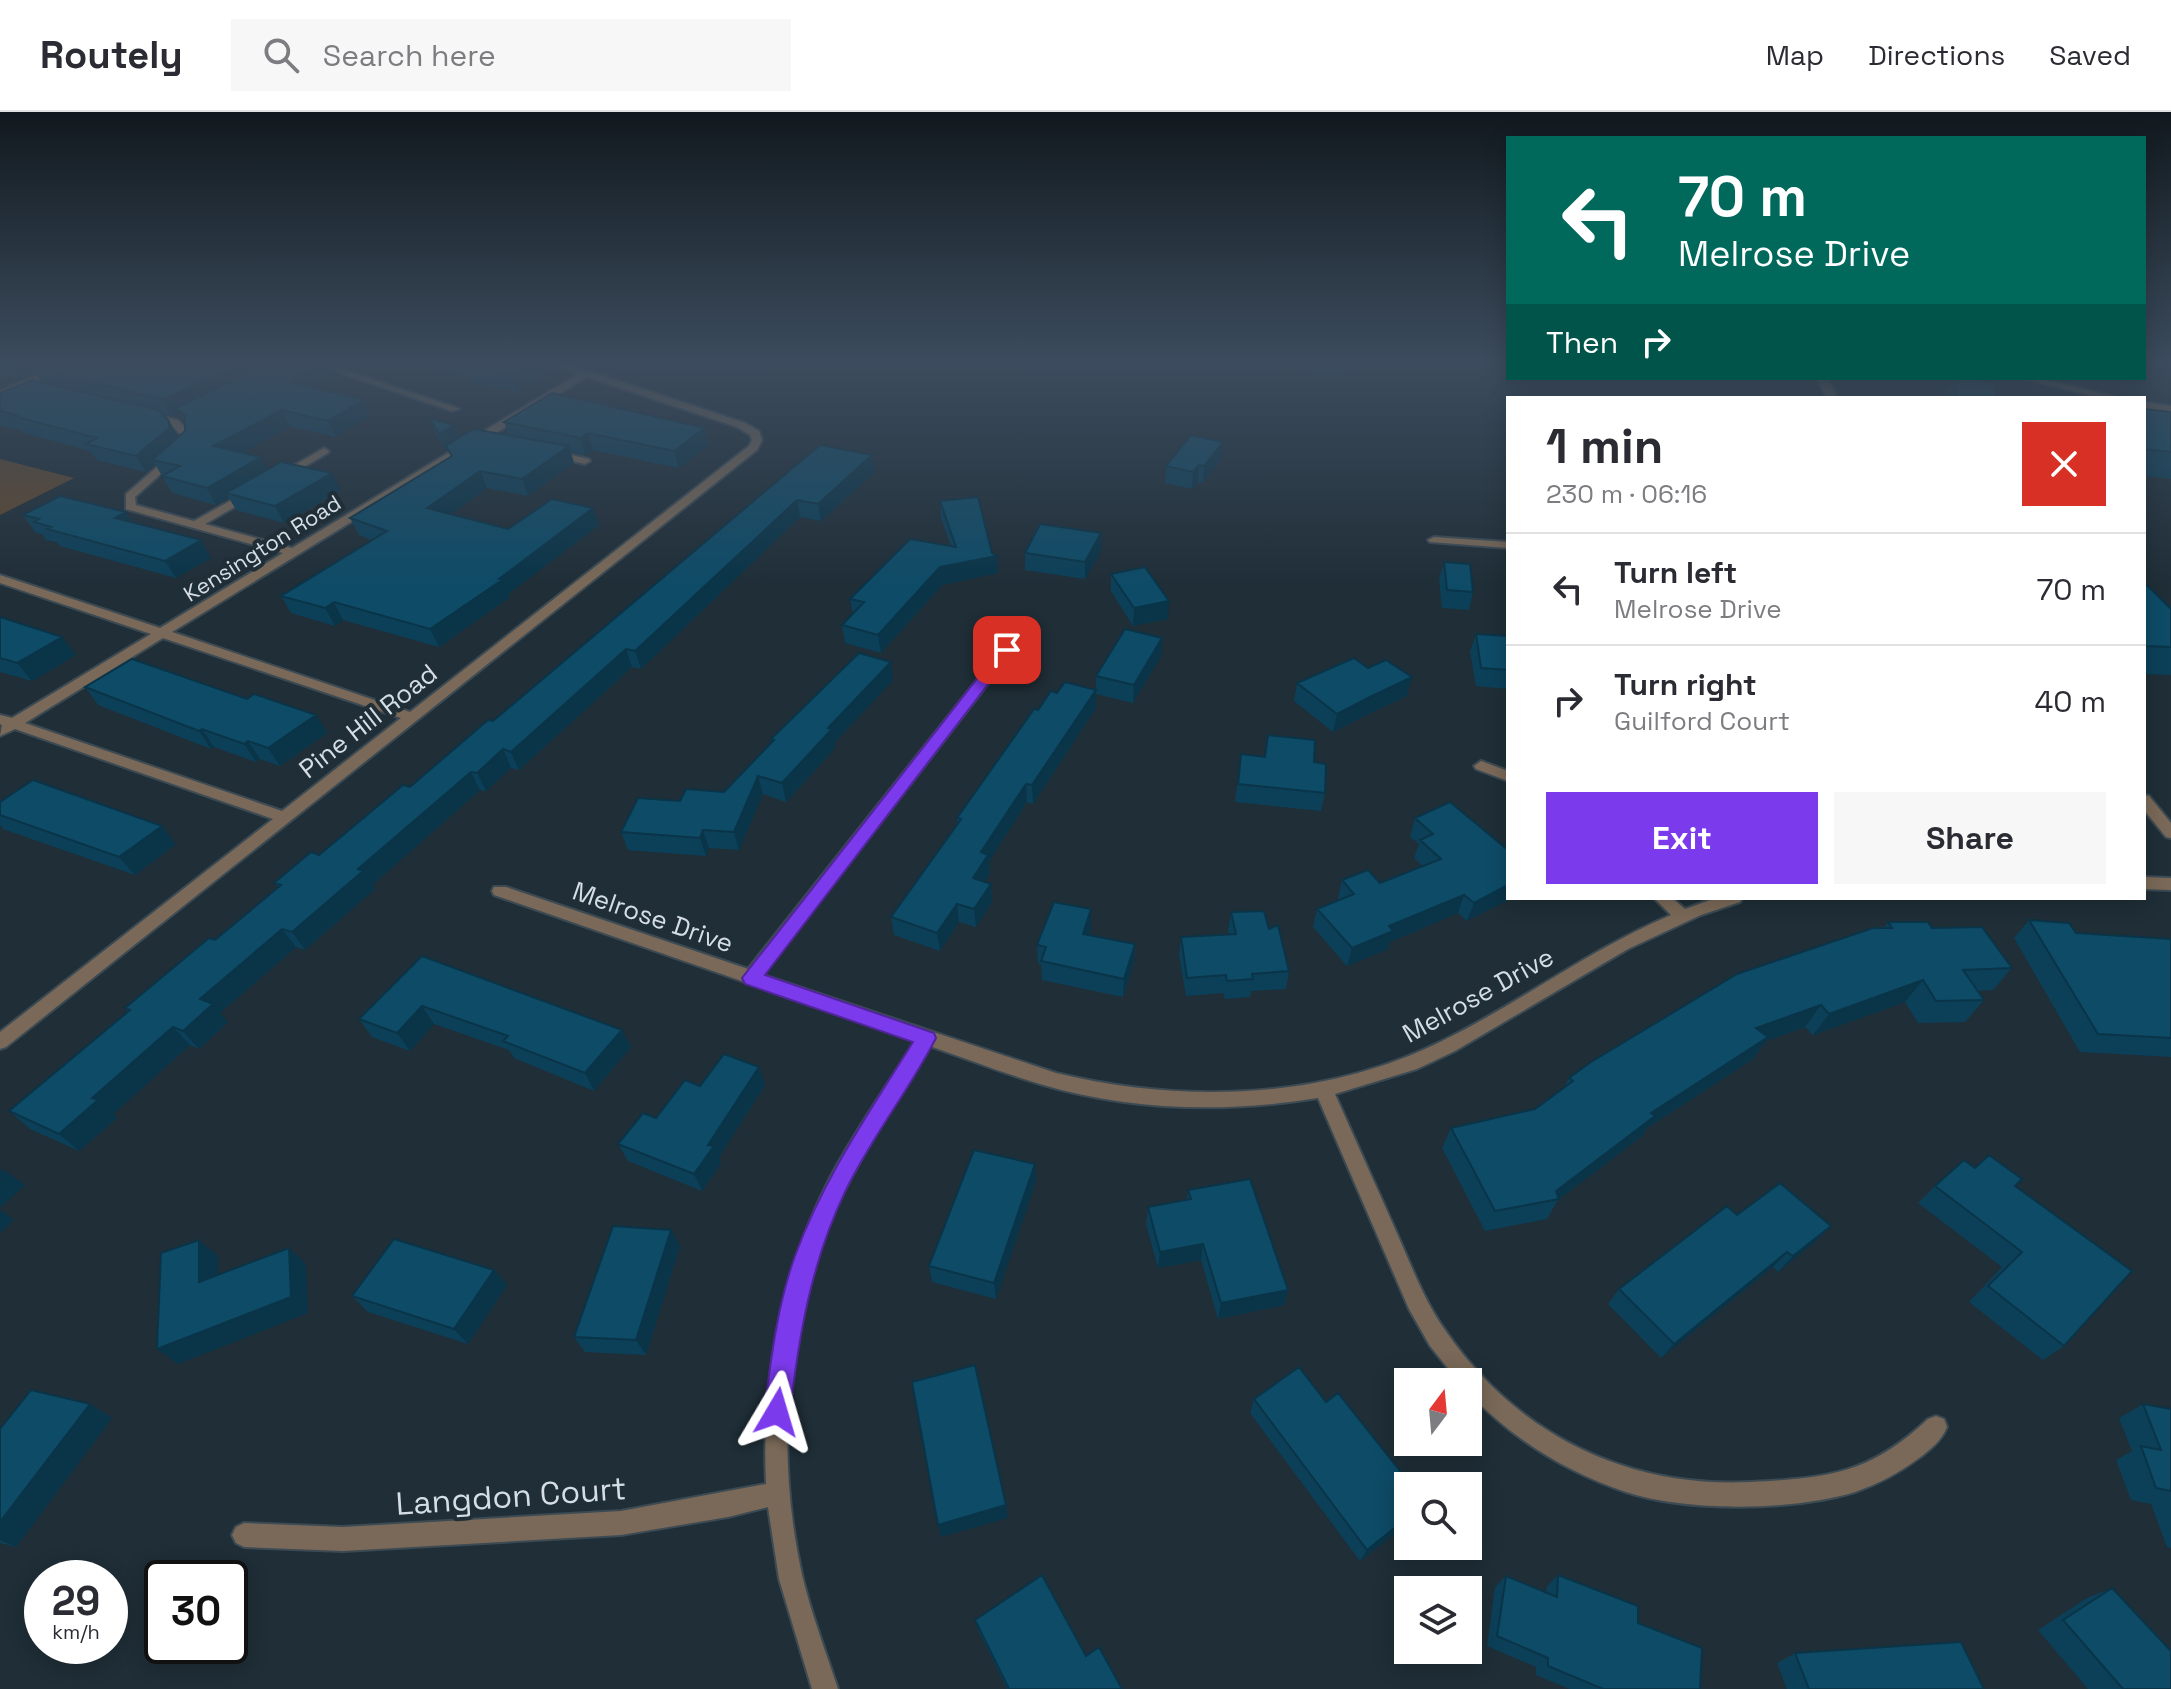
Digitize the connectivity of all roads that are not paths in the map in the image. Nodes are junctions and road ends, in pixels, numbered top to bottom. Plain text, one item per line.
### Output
1 (187, 438) edge
2 (482, 438) joint
3 (756, 438) edge
4 (497, 441) edge
5 (324, 451) dead end
6 (541, 451) edge
7 (585, 461) dead end
8 (273, 481) edge
9 (260, 488) edge
10 (197, 524) junction
11 (1434, 540) dead end
12 (1506, 545) edge
13 (292, 552) junction
14 (0, 579) edge
15 (1023, 630) dead end
16 (162, 634) junction
17 (412, 717) junction
18 (7, 722) edge
19 (0, 732) edge
20 (1481, 766) dead end
21 (1506, 775) edge
22 (2146, 802) edge
23 (284, 817) junction
24 (2171, 833) edge
25 (2146, 883) edge
26 (2171, 884) edge
27 (500, 891) dead end
28 (1664, 900) edge
29 (1728, 900) edge
30 (1681, 915) junction
31 (751, 978) junction
32 (926, 1038) junction
33 (0, 1042) edge
34 (1323, 1088) junction
35 (1936, 1427) dead end
36 (778, 1493) junction
37 (244, 1535) dead end
38 (825, 1689) edge

1 - 10 street
2 - 4 street
2 - 13 street, Kensington Road
3 - 17 street, Pine Hill Road
5 - 8 street
6 - 7 street
9 - 10 street
10 - 13 street
11 - 12 street
13 - 16 street, Kensington Road
14 - 16 street
15 - 31 street
16 - 17 street
16 - 18 street, Kensington Road
17 - 23 street, Pine Hill Road
18 - 19 street, Kensington Road
18 - 23 street
20 - 21 street
22 - 24 street
23 - 33 street, Pine Hill Road
25 - 26 street
27 - 31 street, Melrose Drive
28 - 30 street
29 - 30 street, Melrose Drive
30 - 34 street, Melrose Drive
31 - 32 street, Melrose Drive
32 - 34 street, Melrose Drive
32 - 36 street
34 - 35 street
36 - 37 street, Langdon Court
36 - 38 street

